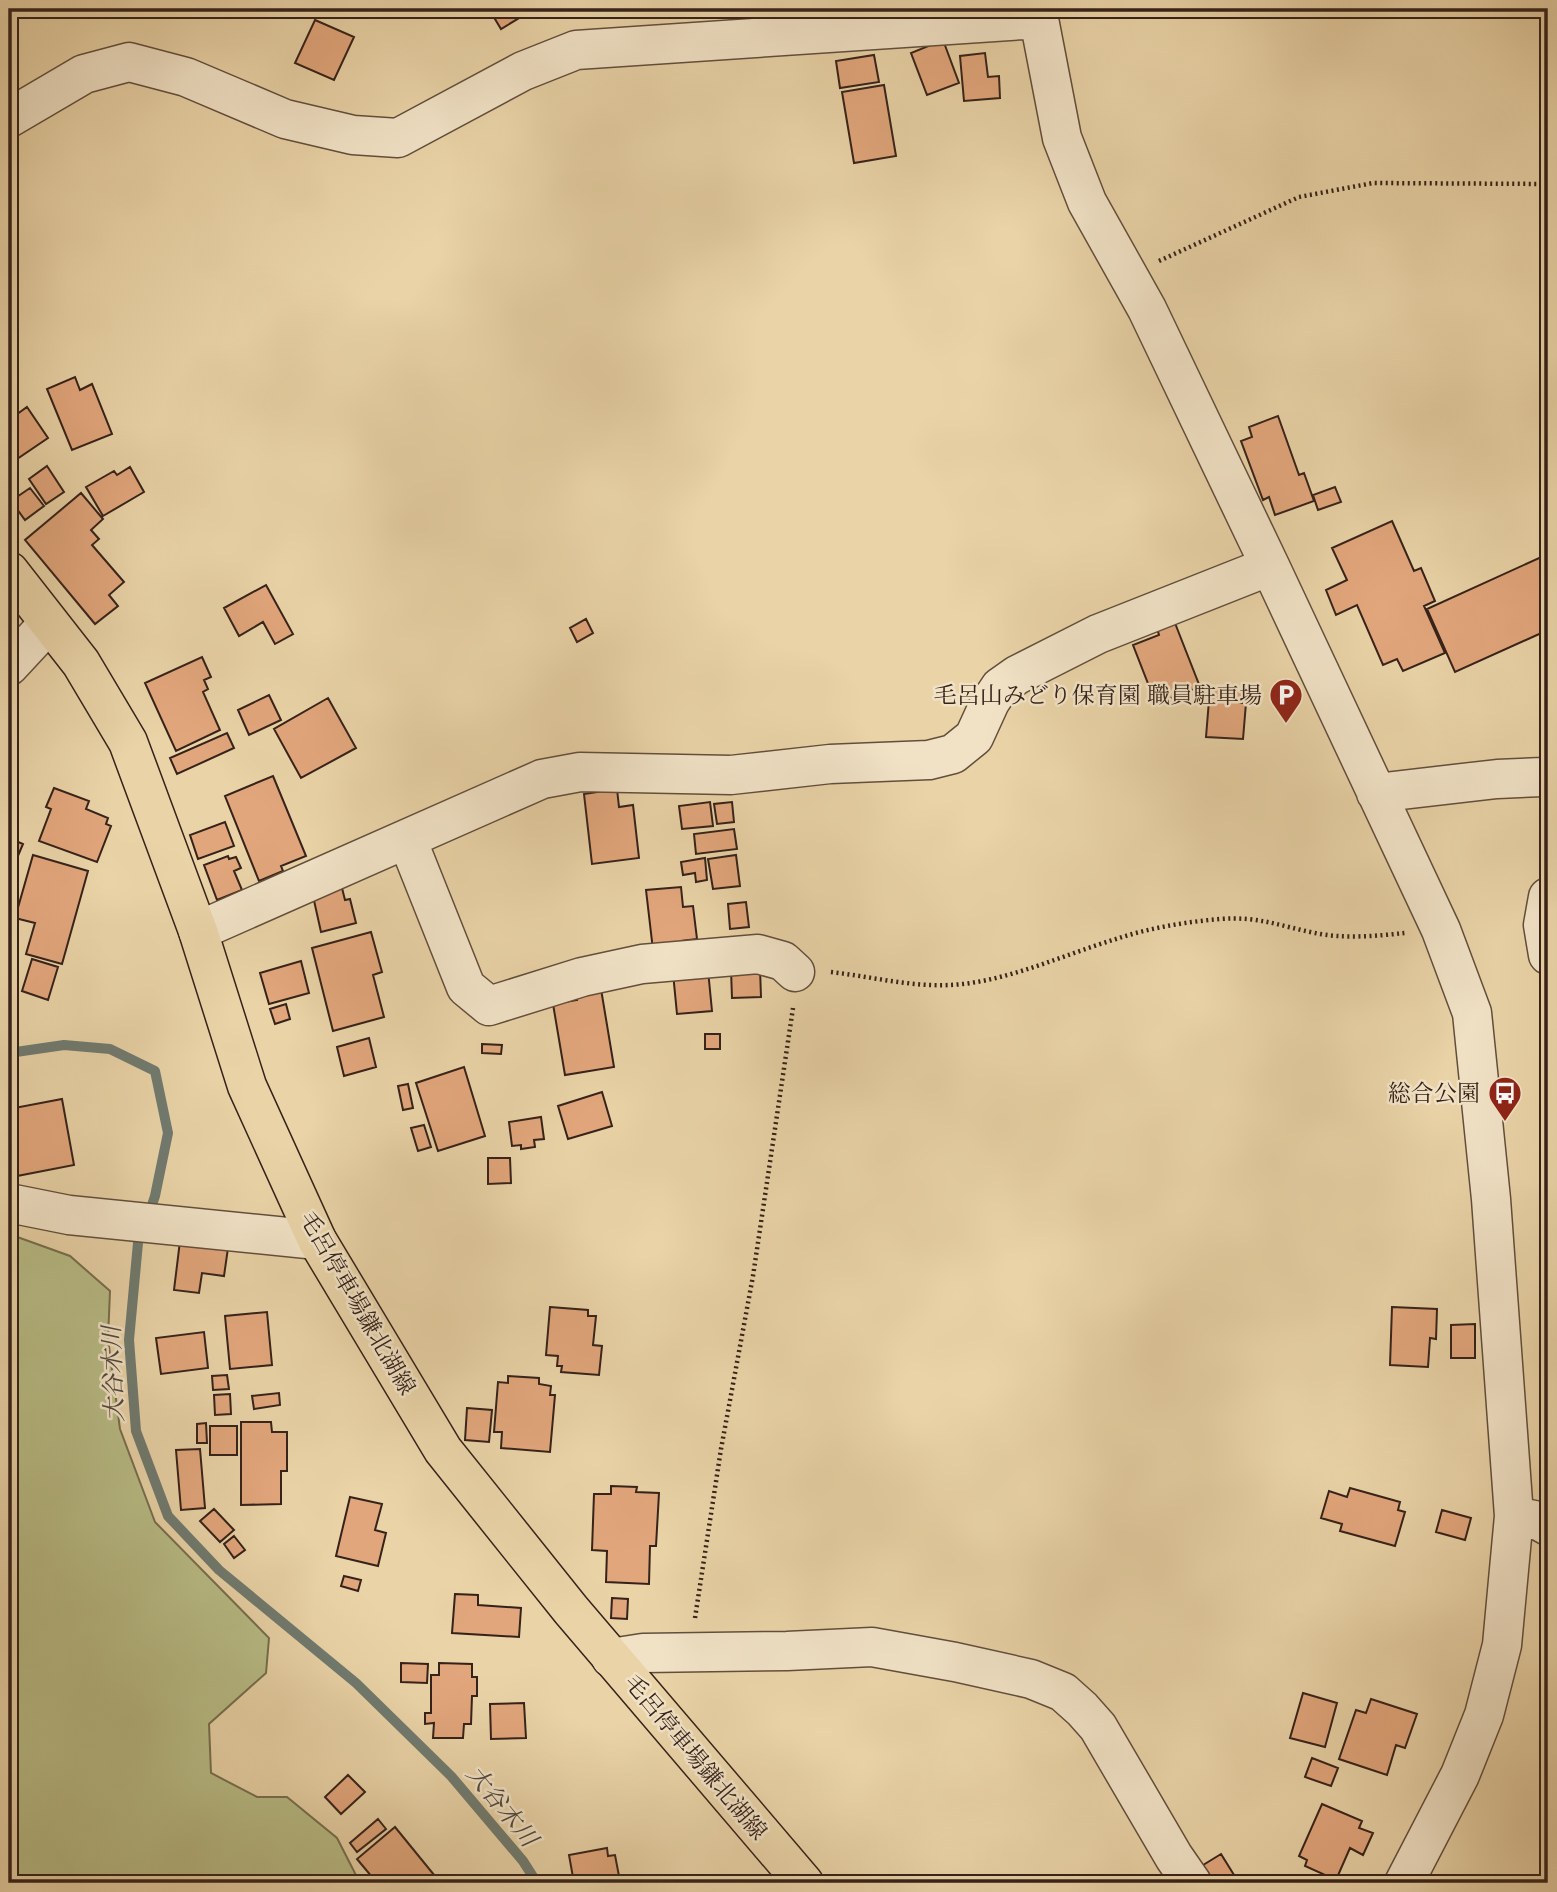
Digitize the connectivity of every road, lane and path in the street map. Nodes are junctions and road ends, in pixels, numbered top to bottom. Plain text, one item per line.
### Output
1 (1039, 14) edge
2 (9, 118) edge
3 (1548, 184) edge
4 (1129, 275) junction
5 (1270, 566) junction
6 (9, 571) edge
7 (48, 624) junction
8 (9, 666) edge
9 (1548, 775) edge
10 (1376, 793) junction
11 (408, 839) junction
12 (1548, 897) edge
13 (198, 930) junction
14 (1441, 930) junction
15 (1548, 955) edge
16 (795, 972) junction
17 (9, 1203) edge
18 (317, 1240) junction
19 (1531, 1521) edge
20 (692, 1651) junction
21 (611, 1658) junction
22 (804, 1883) edge
23 (1192, 1883) edge
24 (1404, 1883) edge

1 - 2 street
1 - 4 street
3 - 4 path
4 - 5 street
5 - 10 street
5 - 11 street
6 - 7 main road, 毛呂停車場鎌北湖線
7 - 8 street
7 - 13 main road, 毛呂停車場鎌北湖線
9 - 10 street
10 - 14 street
11 - 13 street
11 - 16 street
12 - 15 street
13 - 18 main road, 毛呂停車場鎌北湖線
14 - 16 path
14 - 19 street
16 - 20 path
17 - 18 street
18 - 21 main road, 毛呂停車場鎌北湖線
19 - 24 street
20 - 21 street
20 - 23 street
21 - 22 main road, 毛呂停車場鎌北湖線

